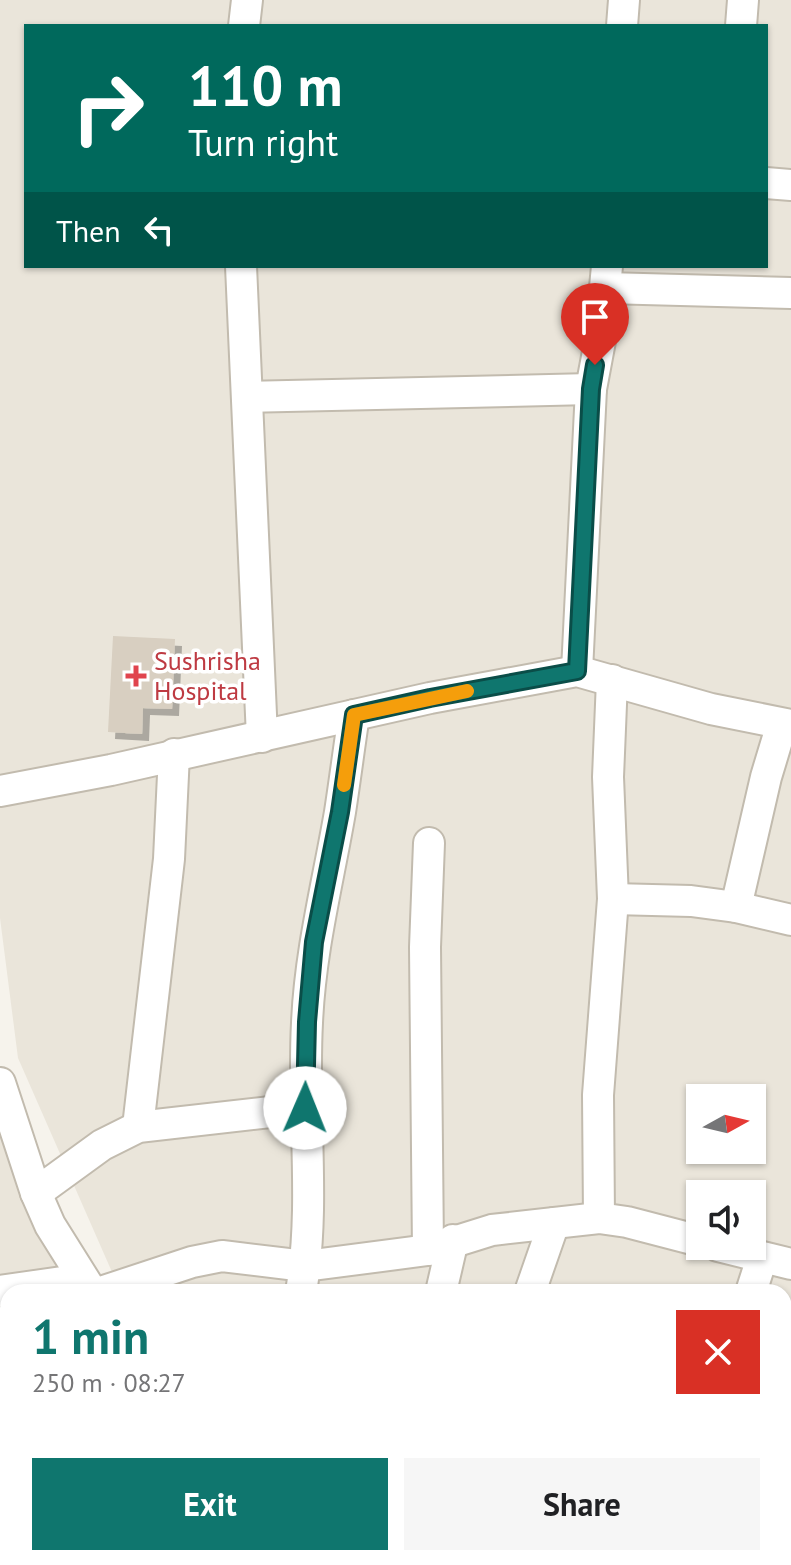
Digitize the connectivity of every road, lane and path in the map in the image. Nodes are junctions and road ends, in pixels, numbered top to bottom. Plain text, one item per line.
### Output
1 (247, 0) edge
2 (624, 0) edge
3 (743, 0) edge
4 (244, 24) edge
5 (622, 24) edge
6 (741, 24) edge
7 (768, 183) edge
8 (791, 185) edge
9 (241, 268) edge
10 (607, 277) edge
11 (791, 293) edge
12 (591, 389) junction
13 (247, 397) junction
14 (577, 671) junction
15 (612, 680) junction
16 (354, 715) junction
17 (786, 725) edge
18 (262, 737) junction
19 (174, 754) junction
20 (0, 791) edge
21 (429, 843) dead end
22 (613, 899) junction
23 (736, 907) junction
24 (791, 920) edge
25 (0, 1083) edge
26 (305, 1108) junction
27 (138, 1127) junction
28 (36, 1193) junction
29 (599, 1218) junction
30 (554, 1223) junction
31 (686, 1237) edge
32 (440, 1245) junction
33 (776, 1261) edge
34 (303, 1279) edge
35 (89, 1284) edge
36 (107, 1284) edge
37 (441, 1284) edge
38 (533, 1284) edge
39 (757, 1284) edge

1 - 4 street
2 - 5 street
3 - 6 street
7 - 8 street
9 - 13 street
10 - 11 street
10 - 12 street
12 - 13 street
12 - 14 street
13 - 18 street
14 - 15 street
14 - 16 street
15 - 17 street
15 - 22 street
16 - 18 street
16 - 26 street
17 - 23 street
18 - 19 street
19 - 20 street
19 - 27 street
21 - 32 street
22 - 23 street
22 - 29 street
23 - 24 street
25 - 28 street
26 - 27 street
26 - 34 street
27 - 28 street
28 - 35 street
29 - 30 street
29 - 31 street
30 - 32 street
30 - 38 street
32 - 34 street
32 - 37 street
33 - 39 street
34 - 36 street

